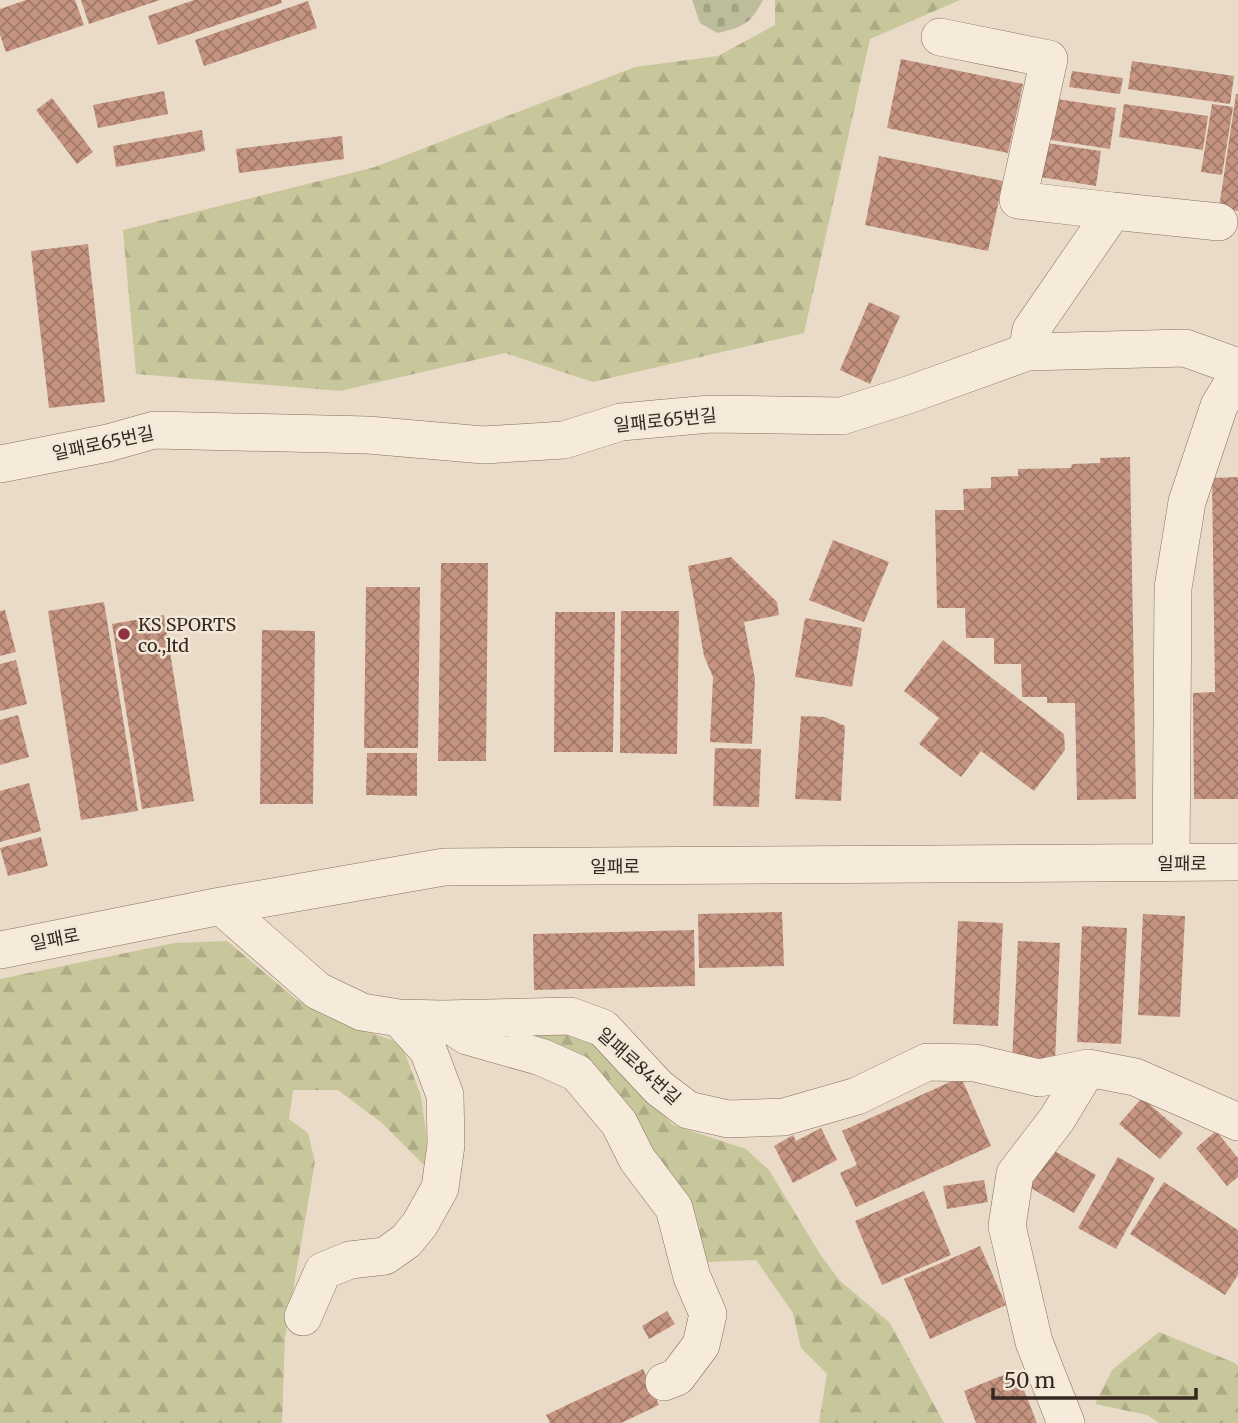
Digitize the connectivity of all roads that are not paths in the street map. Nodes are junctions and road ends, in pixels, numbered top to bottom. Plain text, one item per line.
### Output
1 (940, 37) dead end
2 (1113, 211) junction
3 (1219, 222) dead end
4 (1027, 352) junction
5 (1238, 367) edge
6 (1238, 374) edge
7 (0, 464) edge
8 (1238, 862) edge
9 (1171, 863) junction
10 (221, 906) junction
11 (0, 950) edge
12 (400, 1018) junction
13 (442, 1019) junction
14 (1088, 1068) junction
15 (1238, 1122) edge
16 (303, 1317) dead end
17 (664, 1382) dead end
18 (1066, 1423) edge

1 - 2 street
2 - 3 street
2 - 4 street
4 - 5 street, 일패로65번길
4 - 7 street, 일패로65번길
6 - 9 street
8 - 9 street, 일패로
9 - 10 street, 일패로
10 - 11 street, 일패로
10 - 12 street, 일패로84번길
12 - 13 street, 일패로84번길
12 - 16 street
13 - 14 street, 일패로84번길
13 - 17 street
14 - 15 street, 일패로84번길
14 - 18 street

